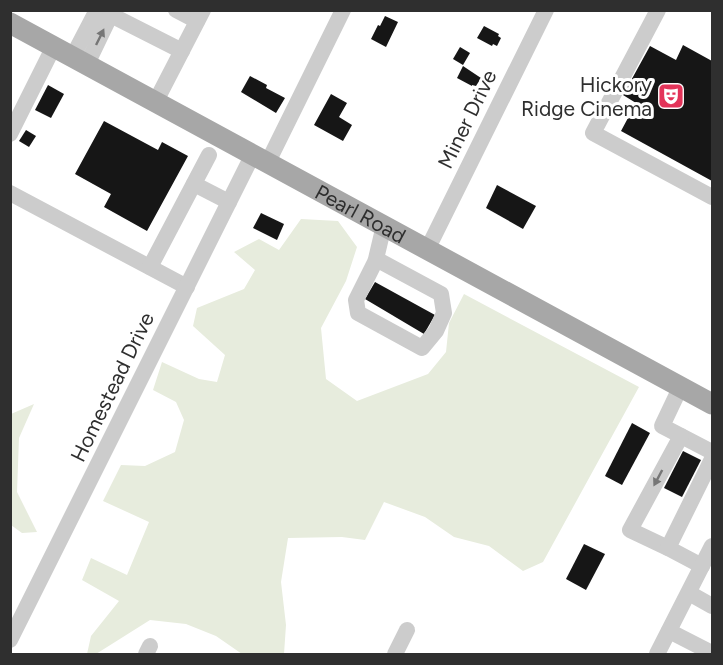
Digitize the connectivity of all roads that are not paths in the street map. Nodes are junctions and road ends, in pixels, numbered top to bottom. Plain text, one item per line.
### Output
1 (176, 10) edge
2 (343, 10) edge
3 (546, 10) edge
4 (658, 10) edge
5 (107, 12) edge
6 (200, 16) edge
7 (10, 22) edge
8 (54, 46) junction
9 (182, 51) junction
10 (80, 60) junction
11 (156, 101) junction
12 (10, 134) edge
13 (209, 155) dead end
14 (260, 158) junction
15 (194, 184) junction
16 (10, 193) edge
17 (712, 197) edge
18 (229, 202) junction
19 (384, 225) junction
20 (428, 248) junction
21 (376, 259) junction
22 (150, 267) junction
23 (187, 287) junction
24 (681, 386) junction
25 (712, 404) edge
26 (681, 436) junction
27 (712, 452) edge
28 (712, 459) edge
29 (712, 546) edge
30 (668, 548) junction
31 (702, 566) junction
32 (689, 593) junction
33 (712, 606) edge
34 (407, 630) dead end
35 (669, 631) junction
36 (10, 640) edge
37 (712, 653) edge
38 (395, 654) edge
39 (657, 654) edge

1 - 6 street
2 - 14 street, Homestead Drive
3 - 20 street, Miner Drive
4 - 17 street
5 - 9 street
5 - 10 street
6 - 9 street
7 - 8 main road, Pearl Road
8 - 10 main road, Pearl Road
8 - 12 street
9 - 11 street
10 - 11 main road, Pearl Road
11 - 14 main road, Pearl Road
13 - 15 street
14 - 18 street, Homestead Drive
14 - 19 main road, Pearl Road
15 - 18 street
15 - 22 street
16 - 22 street
18 - 23 street, Homestead Drive
19 - 20 main road, Pearl Road
19 - 21 street
20 - 24 main road, Pearl Road
21 - 21 street
22 - 23 street
23 - 36 street, Homestead Drive
24 - 25 main road, Pearl Road
24 - 26 street
26 - 27 street
26 -> 30 street
28 - 30 street
29 - 31 street
30 - 31 street
31 - 32 street
32 - 33 street
32 - 35 street
34 - 38 street
35 - 37 street
35 - 39 street

